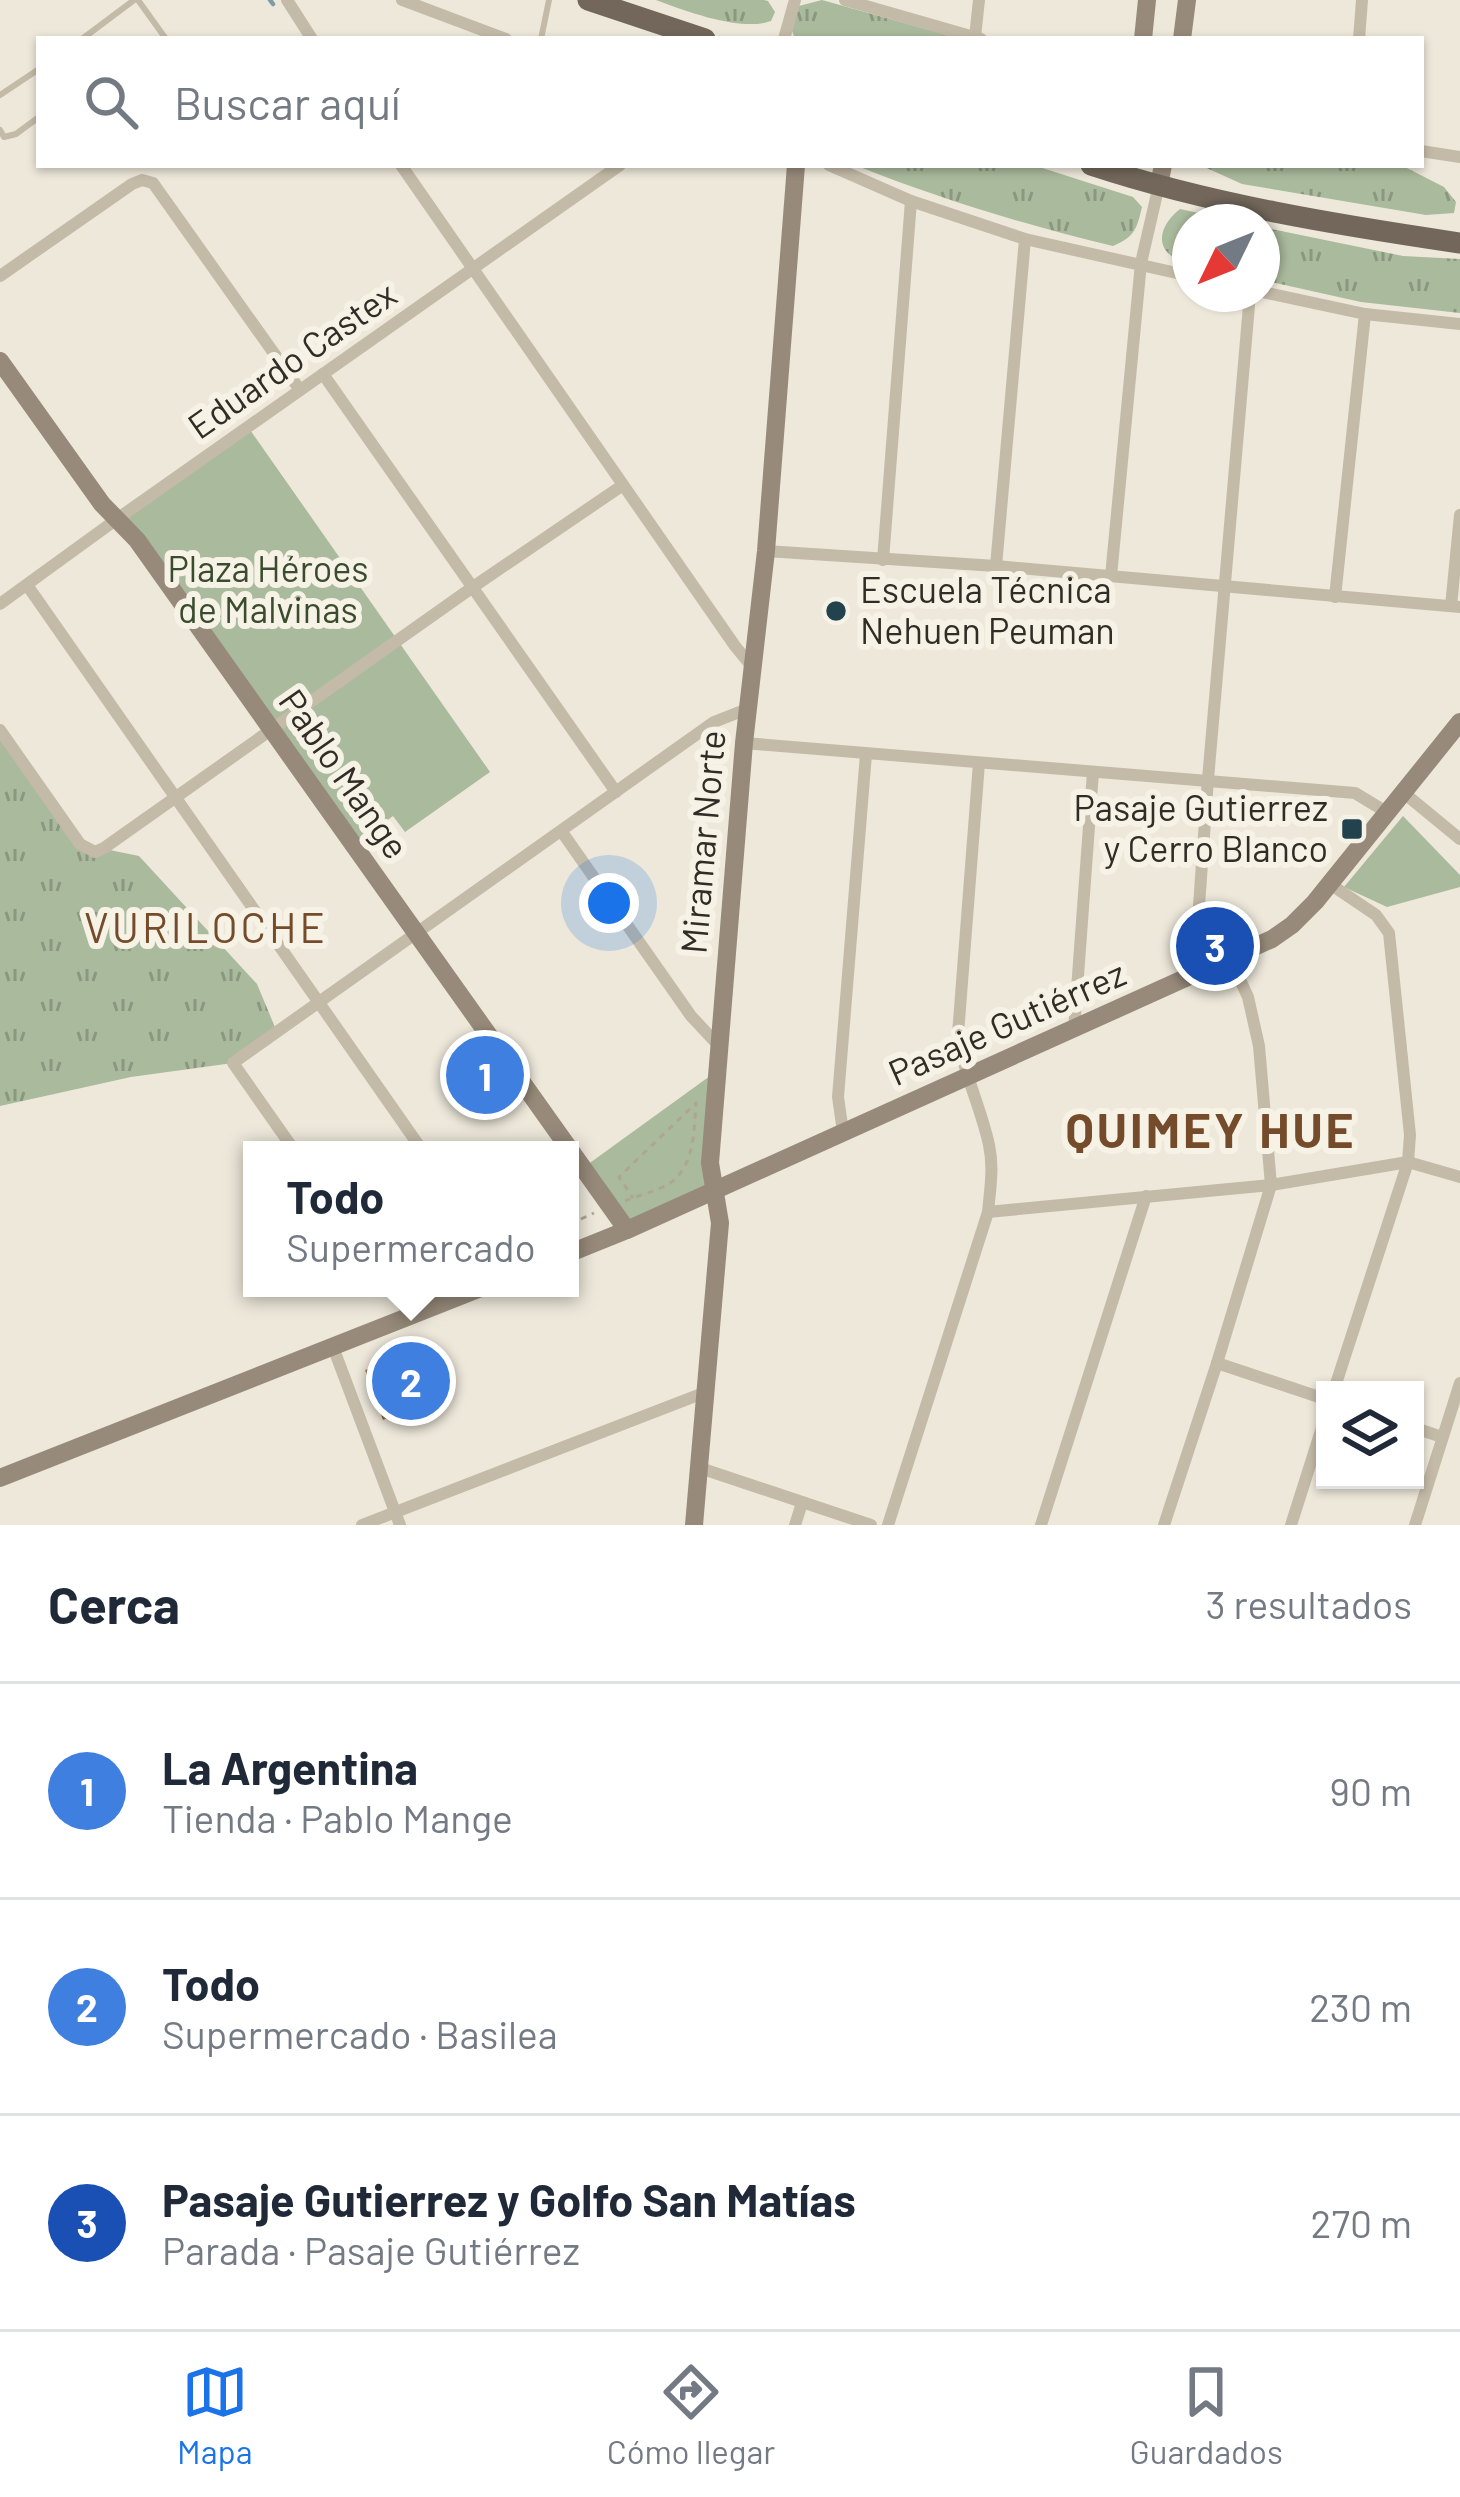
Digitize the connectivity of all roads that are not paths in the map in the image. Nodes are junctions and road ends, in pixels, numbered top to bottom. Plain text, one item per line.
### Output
1 (136, 0) edge
2 (287, 0) edge
3 (402, 0) edge
4 (549, 0) edge
5 (588, 0) edge
6 (795, 0) edge
7 (845, 0) edge
8 (979, 0) edge
9 (1147, 0) edge
10 (1187, 0) edge
11 (1362, 0) edge
12 (635, 8) edge
13 (86, 36) edge
14 (164, 36) edge
15 (310, 36) edge
16 (498, 36) edge
17 (542, 36) edge
18 (698, 36) edge
19 (785, 36) edge
20 (971, 36) edge
21 (978, 36) edge
22 (1143, 36) edge
23 (1182, 36) edge
24 (1359, 36) edge
25 (36, 71) edge
26 (0, 95) edge
27 (36, 118) edge
28 (0, 130) edge
29 (1424, 151) edge
30 (1460, 157) edge
31 (402, 168) edge
32 (616, 168) edge
33 (796, 168) edge
34 (836, 168) edge
35 (1126, 170) edge
36 (1161, 175) edge
37 (911, 201) junction
38 (1025, 239) junction
39 (1460, 243) edge
40 (1141, 263) junction
41 (474, 270) junction
42 (1172, 271) edge
43 (0, 276) edge
44 (1280, 296) edge
45 (1248, 312) edge
46 (1365, 314) junction
47 (1460, 324) edge
48 (0, 362) edge
49 (323, 374) junction
50 (300, 390) junction
51 (623, 485) junction
52 (1460, 515) edge
53 (117, 519) junction
54 (766, 551) junction
55 (883, 560) junction
56 (996, 566) junction
57 (1111, 576) junction
58 (27, 584) junction
59 (473, 587) junction
60 (1225, 587) junction
61 (1335, 597) junction
62 (0, 604) edge
63 (1456, 607) edge
64 (753, 668) junction
65 (748, 709) junction
66 (1460, 722) edge
67 (0, 730) edge
68 (272, 730) junction
69 (744, 743) junction
70 (866, 754) junction
71 (980, 763) junction
72 (1094, 772) junction
73 (1208, 779) junction
74 (616, 792) junction
75 (1404, 794) junction
76 (176, 797) junction
77 (1388, 813) junction
78 (562, 832) junction
79 (1460, 839) edge
80 (1330, 884) junction
81 (417, 934) junction
82 (1232, 960) junction
83 (1194, 976) junction
84 (319, 1002) junction
85 (1074, 1030) junction
86 (719, 1046) junction
87 (967, 1078) junction
88 (843, 1132) junction
89 (288, 1141) edge
90 (416, 1141) edge
91 (563, 1141) edge
92 (1408, 1162) junction
93 (579, 1163) edge
94 (1460, 1177) edge
95 (1271, 1185) junction
96 (715, 1190) junction
97 (1147, 1196) junction
98 (988, 1212) junction
99 (627, 1231) junction
100 (579, 1250) edge
101 (397, 1297) edge
102 (458, 1297) edge
103 (410, 1316) junction
104 (333, 1347) junction
105 (1217, 1363) junction
106 (1337, 1381) edge
107 (1460, 1383) edge
108 (706, 1392) junction
109 (1316, 1396) edge
110 (1424, 1431) edge
111 (1442, 1438) junction
112 (1316, 1447) edge
113 (700, 1468) junction
114 (0, 1478) edge
115 (802, 1503) junction
116 (398, 1518) edge
117 (362, 1525) edge
118 (694, 1525) edge
119 (795, 1525) edge
120 (871, 1525) edge
121 (888, 1525) edge
122 (1041, 1525) edge
123 (1164, 1525) edge
124 (1292, 1525) edge
125 (1415, 1525) edge

1 - 13 lane
1 - 14 lane
2 - 15 street
3 - 16 street
4 - 17 lane
5 - 12 main road
6 - 19 street
7 - 20 street
8 - 21 street
9 - 22 street
10 - 23 street
11 - 24 street
12 - 18 main road
25 - 26 lane
27 - 28 lane
29 - 30 street
31 - 41 street
32 - 41 street, Eduardo Castex
33 - 54 street, Miramar Norte
34 - 37 street
35 - 36 main road
36 - 39 main road
36 - 40 street
37 - 38 street
37 - 55 street
38 - 40 street
38 - 56 street
40 - 42 street
40 - 57 street
41 - 49 street, Eduardo Castex
41 - 51 street
43 - 50 street
44 - 46 street
45 - 60 street
46 - 47 street
46 - 61 street
48 - 53 street, Pablo Mange
49 - 50 street, Eduardo Castex
49 - 59 street
50 - 53 street, Eduardo Castex
51 - 59 street
51 - 64 street
52 - 63 street
53 - 58 street, Eduardo Castex
53 - 68 street, Pablo Mange
54 - 55 street
54 - 64 street, Miramar Norte
55 - 56 street
56 - 57 street
57 - 60 street
58 - 62 street, Eduardo Castex
58 - 76 street
59 - 68 street
59 - 74 street
60 - 61 street
60 - 73 street
61 - 63 street
64 - 65 street, Miramar Norte
65 - 69 street, Miramar Norte
65 - 74 street
66 - 75 street, Pasaje Gutiérrez
67 - 76 street
68 - 76 street
68 - 81 street, Pablo Mange
69 - 70 street
69 - 86 street, Miramar Norte
70 - 71 street
70 - 88 street
71 - 72 street
71 - 87 street
72 - 73 street
72 - 85 street
73 - 77 street
73 - 83 street
74 - 78 street
75 - 77 street, Pasaje Gutiérrez
75 - 79 street
76 - 84 street
77 - 80 street, Pasaje Gutiérrez
78 - 81 street
78 - 86 street
80 - 82 street, Pasaje Gutiérrez
80 - 92 street
81 - 84 street
81 - 91 street, Pablo Mange
82 - 83 street, Pasaje Gutiérrez
82 - 95 street
83 - 85 street, Pasaje Gutiérrez
84 - 89 street
84 - 90 street
85 - 87 street, Pasaje Gutiérrez
86 - 96 street, Miramar Norte
87 - 88 street, Pasaje Gutiérrez
87 - 98 street
88 - 96 street, Pasaje Gutiérrez
92 - 94 street
92 - 95 street
92 - 106 street
93 - 99 street, Pablo Mange
95 - 97 street
95 - 105 street
96 - 99 street, Pasaje Gutiérrez
96 - 108 street, Miramar Norte
97 - 98 street
97 - 122 street
98 - 121 street
99 - 100 street, Pasaje Gutiérrez
101 - 103 street
102 - 103 street
103 - 104 street
104 - 114 street
104 - 116 street
105 - 109 street
105 - 123 street
107 - 111 street
108 - 113 street, Miramar Norte
108 - 116 street
110 - 111 street
111 - 125 street
112 - 124 street
113 - 115 street
113 - 118 street, Miramar Norte
115 - 119 street
115 - 120 street
116 - 117 street

